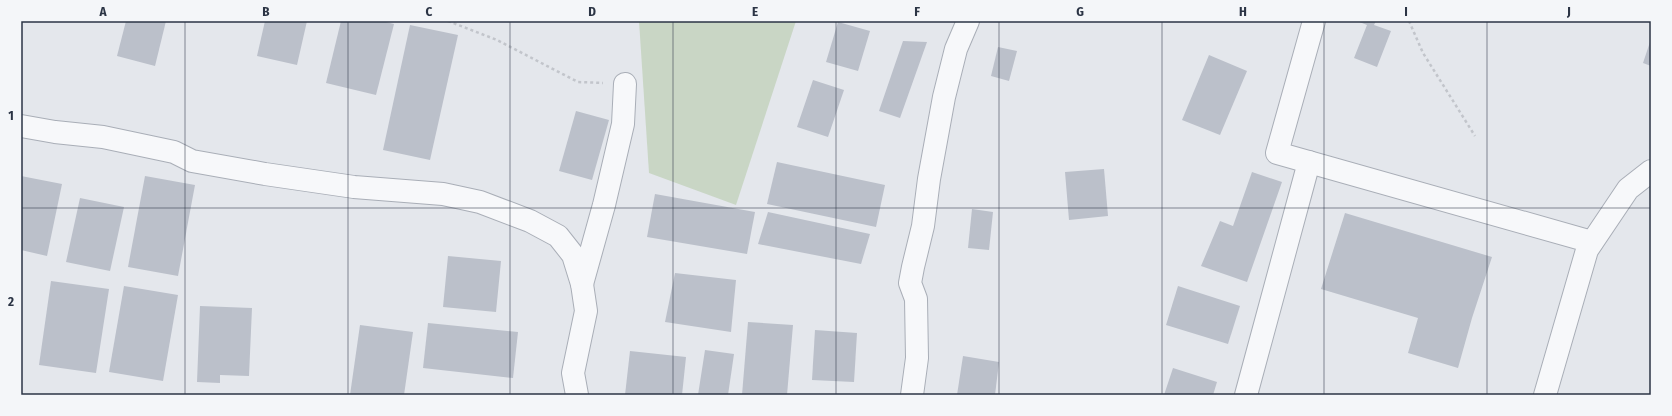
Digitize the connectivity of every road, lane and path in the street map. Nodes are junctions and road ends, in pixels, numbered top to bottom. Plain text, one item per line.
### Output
1 (448, 21) edge
2 (968, 21) edge
3 (1314, 21) edge
4 (1409, 21) edge
5 (625, 84) joint
6 (21, 126) edge
7 (1475, 136) dead end
8 (1309, 162) junction
9 (1651, 171) edge
10 (1592, 242) junction
11 (582, 284) junction
12 (573, 391) edge
13 (912, 395) edge
14 (1246, 395) edge
15 (1545, 395) edge

1 - 5 path
2 - 13 street
3 - 8 street
4 - 7 path
5 - 11 street
6 - 11 street
8 - 10 street
8 - 14 street
9 - 10 street
10 - 15 street
11 - 12 street

